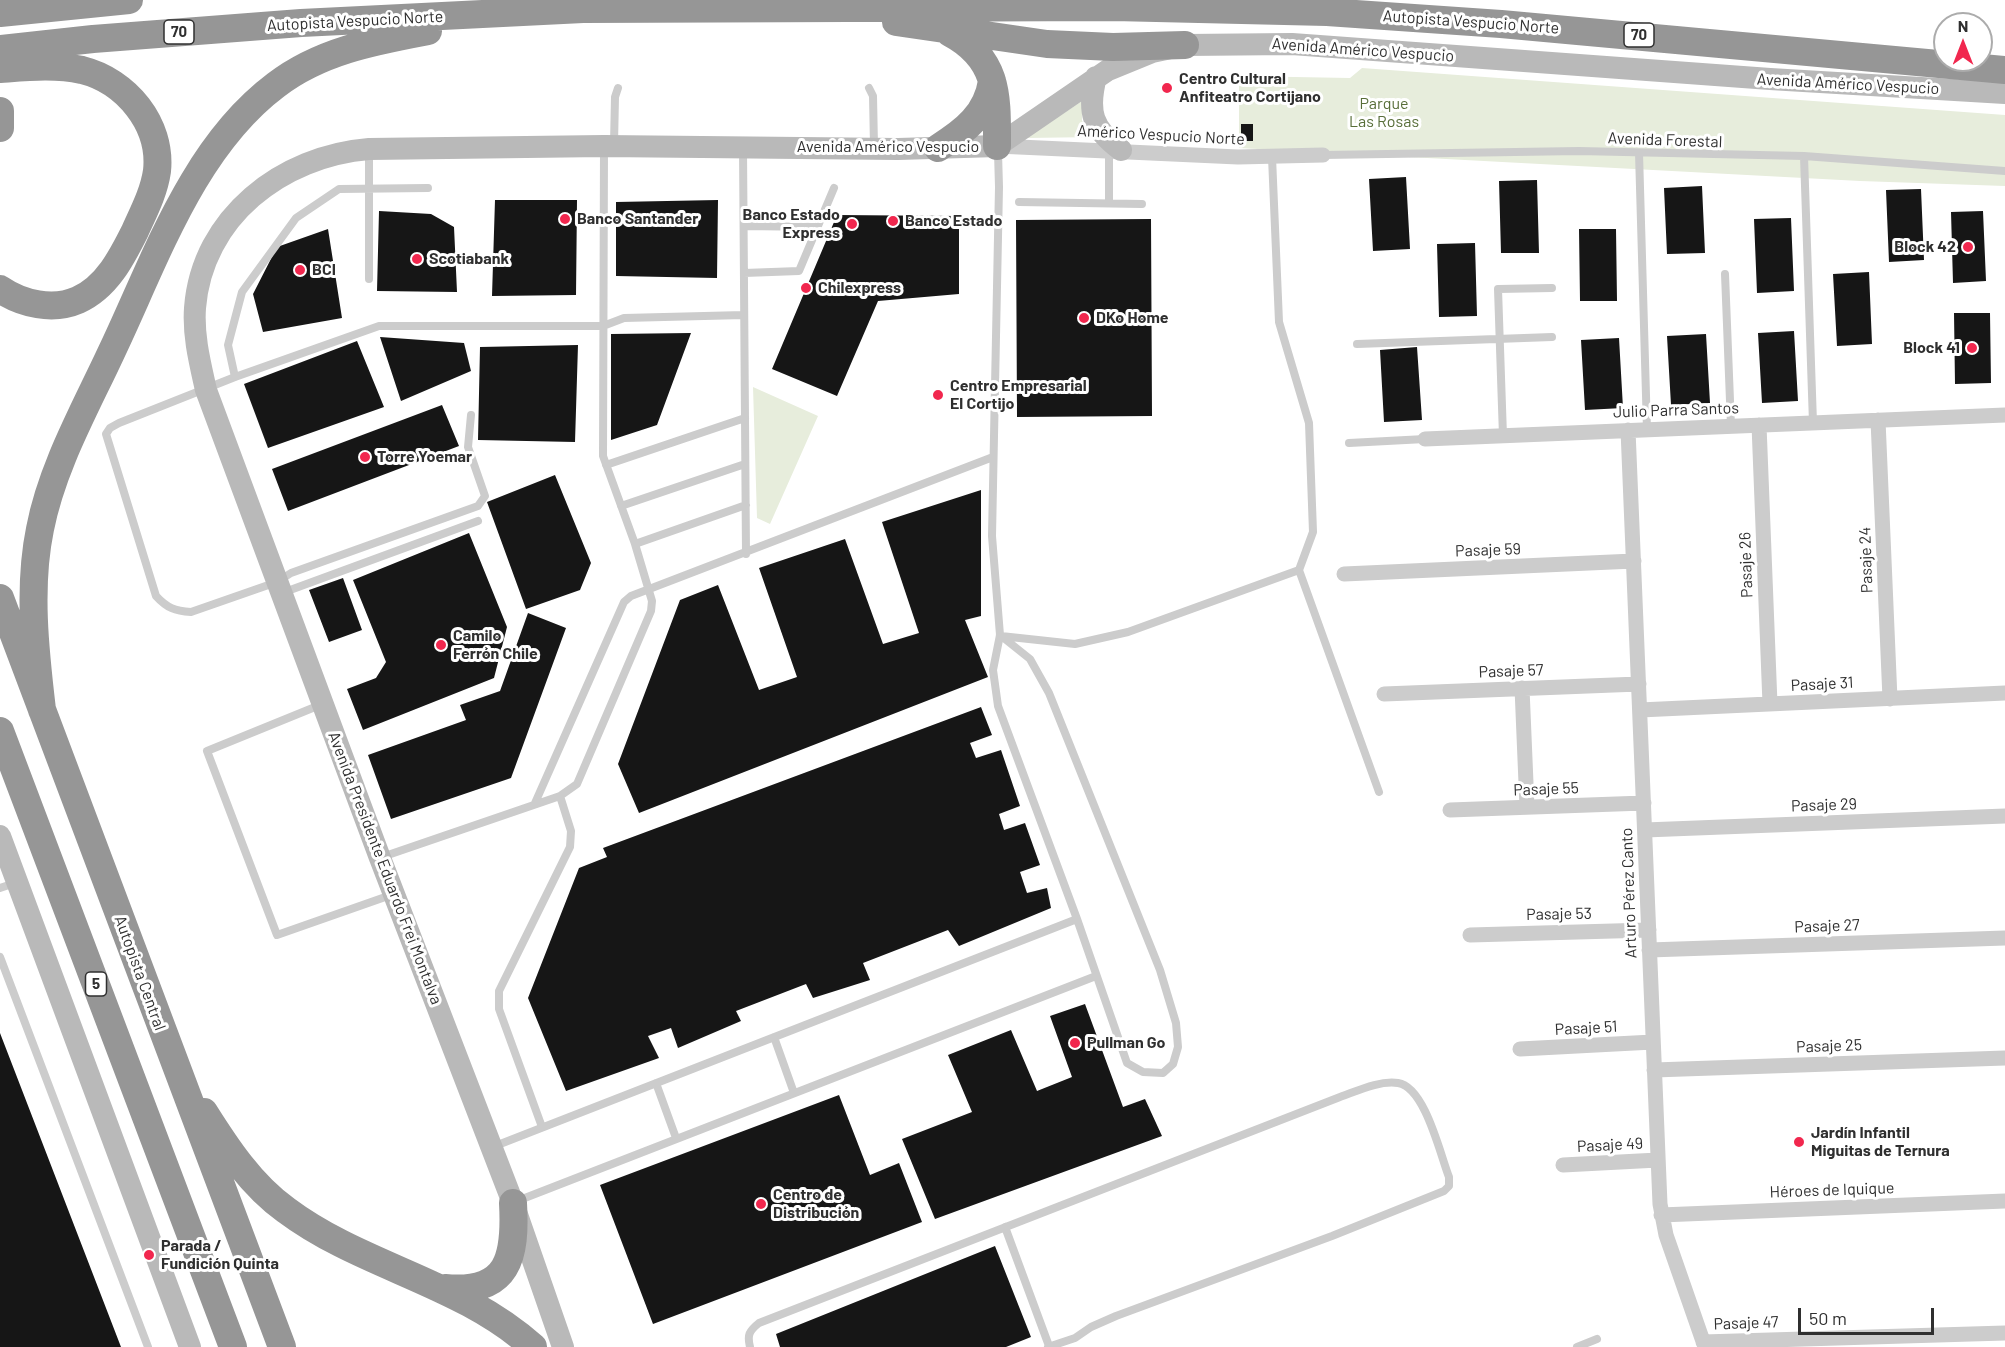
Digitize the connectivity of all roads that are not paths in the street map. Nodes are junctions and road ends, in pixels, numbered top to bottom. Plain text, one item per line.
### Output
1 (129, 0) edge
2 (787, 8) junction
3 (583, 9) junction
4 (0, 13) edge
5 (943, 30) junction
6 (1185, 45) junction
7 (0, 49) edge
8 (0, 69) edge
9 (2005, 70) edge
10 (1096, 77) junction
11 (992, 79) junction
12 (618, 88) dead end
13 (869, 88) dead end
14 (2005, 93) edge
15 (0, 111) edge
16 (0, 128) edge
17 (609, 146) junction
18 (997, 146) junction
19 (744, 147) junction
20 (874, 148) junction
21 (938, 148) junction
22 (369, 149) junction
23 (1115, 150) junction
24 (1639, 153) junction
25 (1323, 155) joint
26 (1804, 156) junction
27 (1272, 157) junction
28 (2005, 171) edge
29 (369, 188) junction
30 (428, 188) dead end
31 (834, 188) dead end
32 (1019, 202) dead end
33 (1108, 203) junction
34 (1142, 204) dead end
35 (744, 226) junction
36 (818, 227) junction
37 (744, 273) junction
38 (1725, 274) dead end
39 (369, 279) dead end
40 (1552, 288) dead end
41 (0, 289) edge
42 (744, 315) junction
43 (603, 326) junction
44 (1552, 337) dead end
45 (1500, 339) junction
46 (1357, 344) dead end
47 (235, 377) junction
48 (206, 390) junction
49 (471, 415) dead end
50 (2005, 415) edge
51 (745, 418) junction
52 (1878, 420) junction
53 (1813, 423) junction
54 (1759, 425) junction
55 (1731, 426) junction
56 (1628, 430) junction
57 (1647, 430) junction
58 (1503, 436) junction
59 (1425, 439) joint
60 (1349, 444) dead end
61 (993, 458) junction
62 (745, 464) junction
63 (606, 465) junction
64 (746, 505) junction
65 (621, 506) junction
66 (478, 521) dead end
67 (635, 544) junction
68 (746, 554) junction
69 (1634, 561) junction
70 (1299, 570) junction
71 (1344, 574) dead end
72 (279, 588) junction
73 (648, 590) junction
74 (0, 598) edge
75 (1000, 635) junction
76 (1639, 684) junction
77 (1522, 688) junction
78 (2005, 693) edge
79 (1384, 694) dead end
80 (1890, 699) junction
81 (322, 704) junction
82 (1770, 704) junction
83 (42, 710) junction
84 (1640, 710) junction
85 (0, 731) edge
86 (1379, 792) dead end
87 (560, 796) junction
88 (535, 803) junction
89 (1644, 803) junction
90 (1527, 807) junction
91 (1450, 810) dead end
92 (2005, 816) edge
93 (1645, 830) junction
94 (0, 836) edge
95 (380, 858) junction
96 (8, 885) edge
97 (395, 893) junction
98 (1077, 919) junction
99 (1649, 930) junction
100 (1470, 934) dead end
101 (2005, 938) edge
102 (1649, 950) junction
103 (0, 957) edge
104 (1096, 976) junction
105 (774, 1037) junction
106 (1653, 1042) junction
107 (1520, 1049) dead end
108 (169, 1051) junction
109 (2005, 1058) edge
110 (1654, 1070) junction
111 (656, 1083) junction
112 (794, 1093) junction
113 (542, 1127) junction
114 (676, 1138) junction
115 (491, 1147) junction
116 (1658, 1160) junction
117 (1563, 1165) dead end
118 (2005, 1202) edge
119 (513, 1203) junction
120 (1661, 1215) junction
121 (1005, 1227) junction
122 (443, 1288) junction
123 (2005, 1333) edge
124 (1597, 1339) dead end
125 (1704, 1345) edge
126 (148, 1347) edge
127 (190, 1347) edge
128 (234, 1347) edge
129 (282, 1347) edge
130 (533, 1347) edge
131 (563, 1347) edge
132 (750, 1347) edge
133 (1049, 1347) edge
134 (1577, 1347) edge

1 - 4 highway
2 - 3 highway, Autopista Vespucio Norte / 70
2 - 5 highway
2 - 9 highway, Autopista Vespucio Norte / 70
3 - 7 highway, Autopista Vespucio Norte / 70
3 - 83 highway
5 - 6 highway
5 - 11 highway
6 - 10 main road, Avenida Américo Vespucio
6 - 14 main road, Avenida Américo Vespucio
8 - 41 highway
10 - 18 main road, Avenida Américo Vespucio
10 - 23 main road
11 - 18 highway
11 - 21 highway
12 - 17 lane
13 - 20 lane
15 - 16 highway
17 - 19 main road, Avenida Américo Vespucio
17 - 22 main road, Avenida Américo Vespucio
17 - 43 lane
18 - 21 main road, Avenida Américo Vespucio
18 - 23 street, Américo Vespucio Norte
18 - 61 lane
19 - 20 main road, Avenida Américo Vespucio
19 - 35 lane
20 - 21 main road, Avenida Américo Vespucio
22 - 29 lane
22 - 48 main road, Avenida Américo Vespucio
23 - 27 street, Américo Vespucio Norte
23 - 33 lane
24 - 25 lane, Avenida Forestal
24 - 26 lane, Avenida Forestal
24 - 57 lane
25 - 27 street, Américo Vespucio Norte
26 - 28 lane, Avenida Forestal
26 - 53 lane
27 - 70 lane
29 - 30 lane
29 - 39 lane
29 - 47 lane
31 - 36 lane
32 - 33 lane
33 - 34 lane
35 - 36 lane
35 - 37 lane
36 - 37 lane
37 - 42 lane
38 - 55 lane
40 - 45 lane
42 - 43 lane
42 - 51 lane
43 - 47 lane
43 - 63 lane
44 - 45 lane
45 - 46 lane
45 - 58 lane
47 - 48 lane
48 - 72 main road, Avenida Presidente Eduardo Frei Montalva
48 - 72 lane
49 - 72 lane
50 - 52 street, Julio Parra Santos
51 - 62 lane
51 - 63 lane
52 - 53 street, Julio Parra Santos
52 - 80 street, Pasaje 24
53 - 54 street, Julio Parra Santos
54 - 55 street, Julio Parra Santos
54 - 82 street, Pasaje 26
55 - 57 street, Julio Parra Santos
56 - 57 street, Julio Parra Santos
56 - 58 street, Julio Parra Santos
56 - 69 street, Arturo Pérez Canto
58 - 59 street, Julio Parra Santos
59 - 60 lane, Julio Parra Santos
61 - 68 lane
61 - 75 lane
62 - 64 lane
62 - 65 lane
63 - 65 lane
64 - 67 lane
64 - 68 lane
65 - 67 lane
66 - 72 lane
67 - 73 lane
68 - 73 lane
69 - 71 street, Pasaje 59
69 - 76 street, Arturo Pérez Canto
70 - 75 lane
70 - 86 lane
72 - 81 main road, Avenida Presidente Eduardo Frei Montalva
73 - 87 lane
73 - 88 lane
74 - 83 highway, Autopista Central
75 - 98 lane
75 - 104 lane
76 - 77 street, Pasaje 57
76 - 84 street, Arturo Pérez Canto
77 - 79 street, Pasaje 57
77 - 90 street
78 - 80 street, Pasaje 31
80 - 82 street, Pasaje 31
81 - 95 main road, Avenida Presidente Eduardo Frei Montalva
81 - 97 lane
82 - 84 street, Pasaje 31
83 - 108 highway, Autopista Central
84 - 89 street, Arturo Pérez Canto
85 - 128 highway, 5
87 - 88 lane
87 - 113 lane
88 - 95 lane
89 - 90 street, Pasaje 55
89 - 93 street, Arturo Pérez Canto
90 - 91 street, Pasaje 55
92 - 93 street, Pasaje 29
93 - 99 street, Arturo Pérez Canto
94 - 96 main road
95 - 97 main road, Avenida Presidente Eduardo Frei Montalva
96 - 127 main road
97 - 115 main road, Avenida Presidente Eduardo Frei Montalva
98 - 104 lane
98 - 105 lane
99 - 100 street, Pasaje 53
99 - 102 street, Arturo Pérez Canto
101 - 102 street, Pasaje 27
102 - 106 street, Arturo Pérez Canto
103 - 126 lane
104 - 112 lane
105 - 111 lane
105 - 112 lane
106 - 107 street, Pasaje 51
106 - 110 street, Arturo Pérez Canto
108 - 122 highway
108 - 129 highway, Autopista Central
109 - 110 street, Pasaje 25
110 - 116 street, Arturo Pérez Canto
111 - 113 lane
111 - 114 lane
112 - 114 lane
113 - 115 lane
114 - 119 lane
115 - 119 main road, Avenida Presidente Eduardo Frei Montalva
116 - 117 street, Pasaje 49
116 - 120 street, Arturo Pérez Canto
118 - 120 street, Héroes de Iquique
119 - 122 highway
119 - 131 main road, Avenida Presidente Eduardo Frei Montalva
120 - 125 street, Arturo Pérez Canto
121 - 132 lane
121 - 133 lane
121 - 133 lane
122 - 130 highway
123 - 125 street, Pasaje 47
124 - 134 lane

